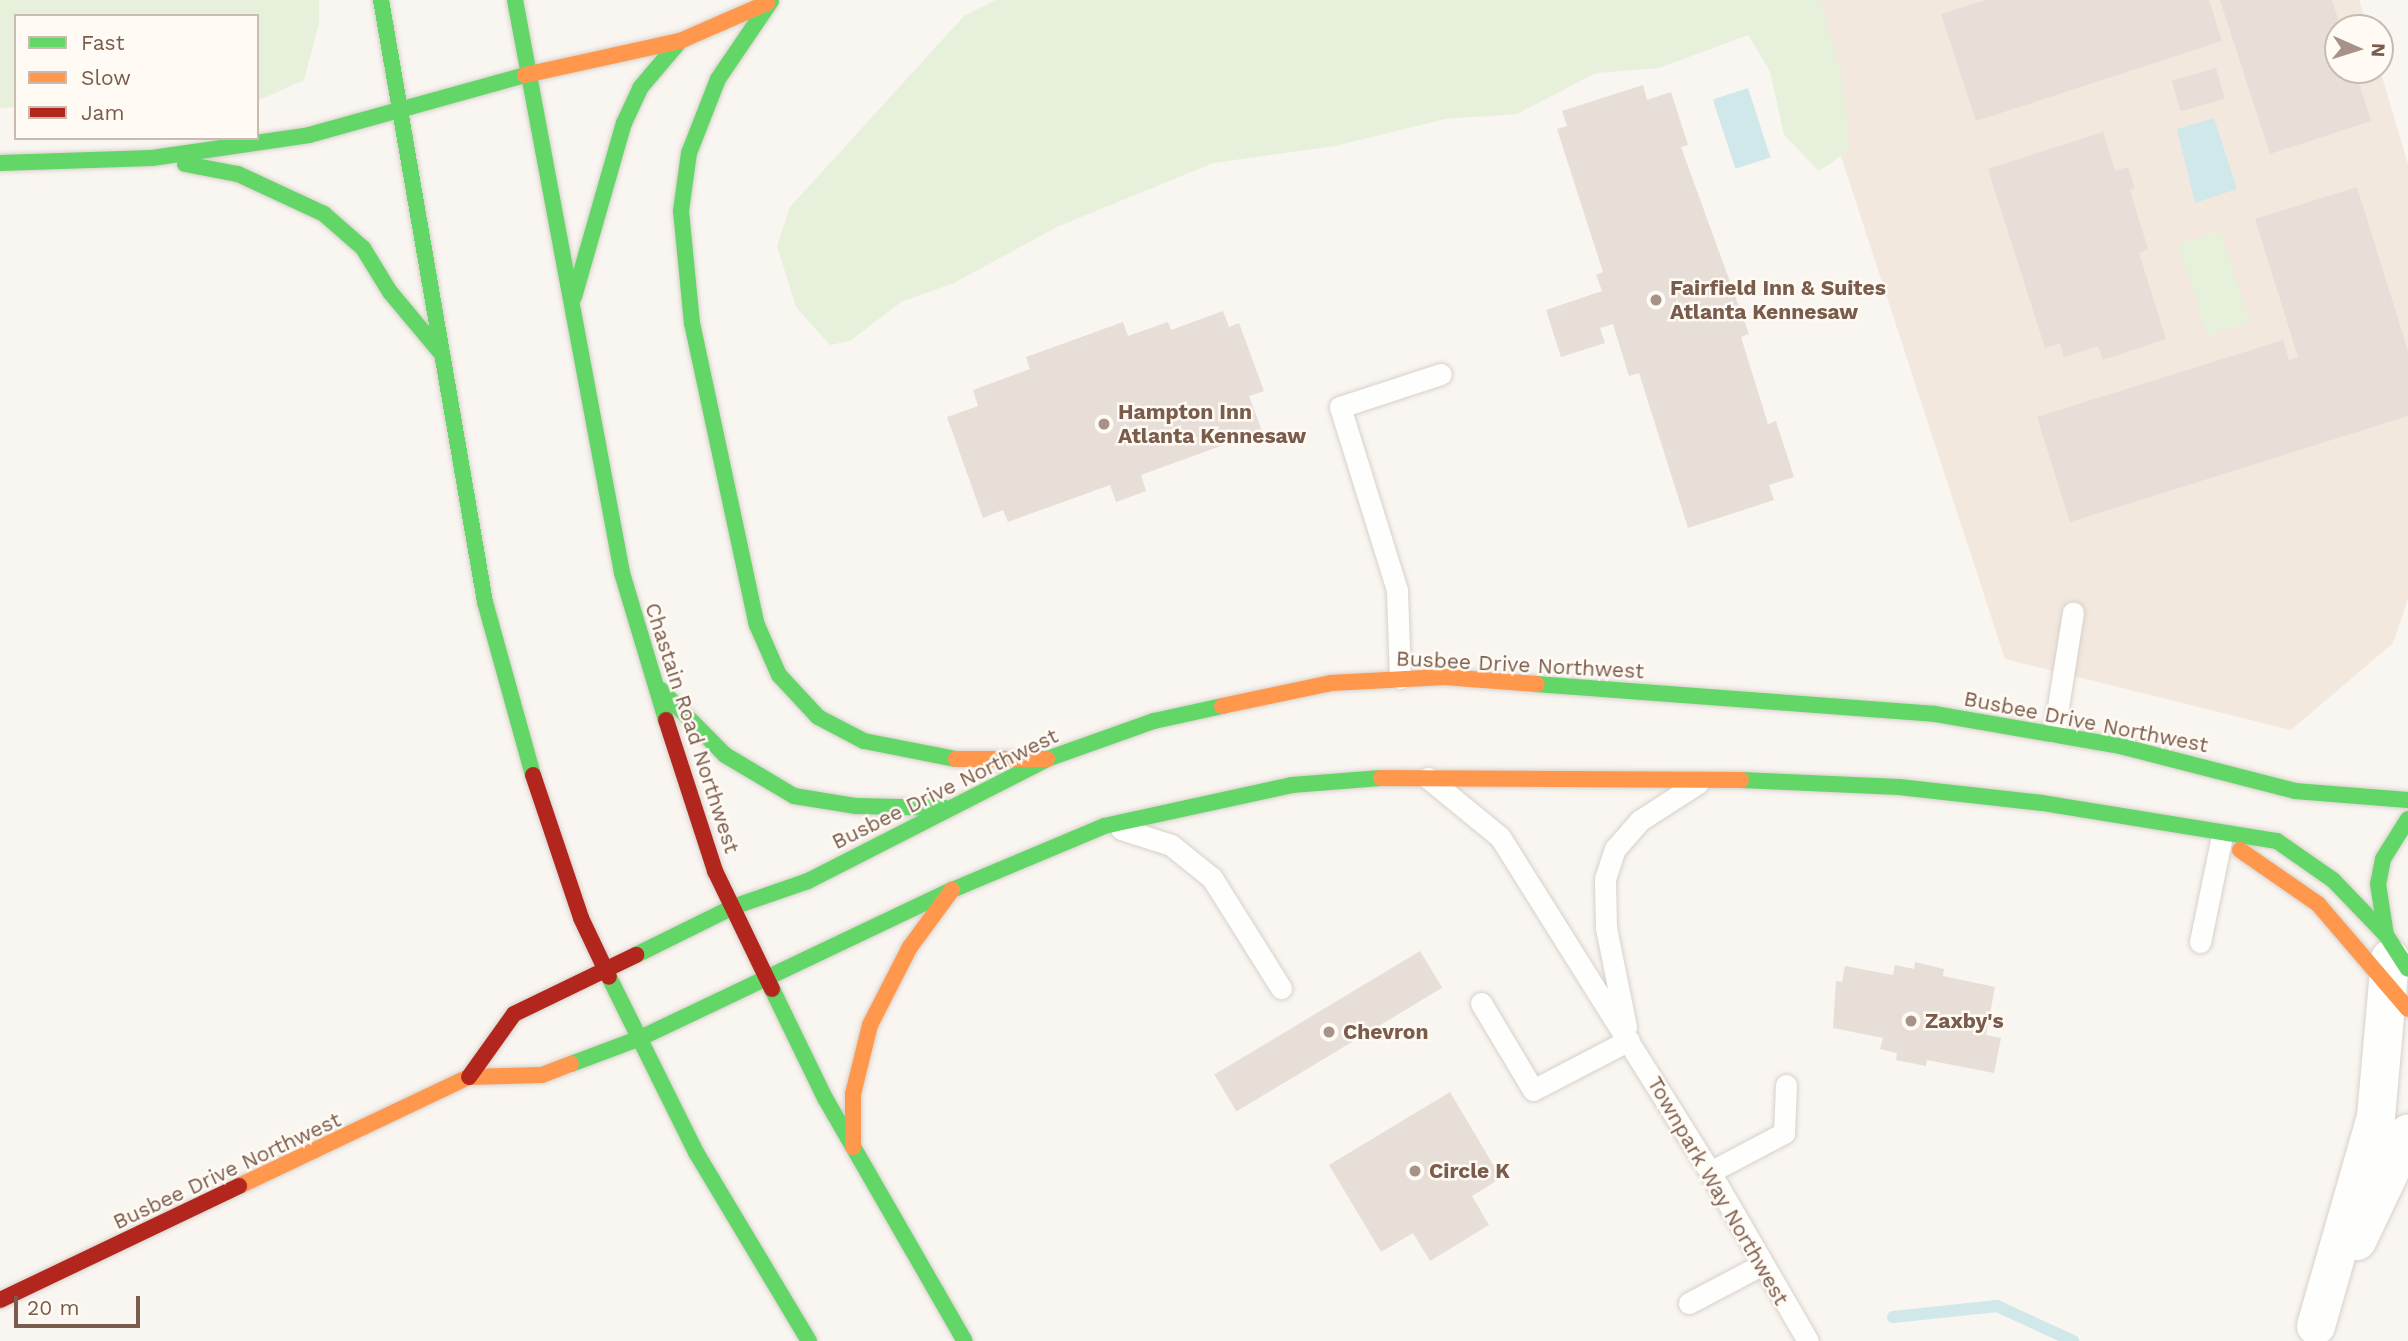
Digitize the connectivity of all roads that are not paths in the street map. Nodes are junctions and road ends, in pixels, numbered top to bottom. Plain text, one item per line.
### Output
1 (381, 0) edge
2 (515, 0) edge
3 (772, 0) edge
4 (680, 41) junction
5 (528, 74) junction
6 (401, 108) junction
7 (152, 158) junction
8 (0, 163) edge
9 (573, 297) junction
10 (441, 353) junction
11 (1441, 374) dead end
12 (2073, 612) dead end
13 (651, 678) junction
14 (1400, 678) junction
15 (2054, 732) junction
16 (1047, 759) junction
17 (1424, 775) junction
18 (2408, 779) edge
19 (1705, 780) junction
20 (2368, 799) junction
21 (2408, 800) edge
22 (945, 808) junction
23 (2408, 819) edge
24 (1104, 826) junction
25 (2222, 835) junction
26 (952, 890) junction
27 (733, 907) junction
28 (2200, 942) dead end
29 (2396, 969) edge
30 (605, 970) junction
31 (765, 978) junction
32 (1281, 988) dead end
33 (1481, 1003) dead end
34 (638, 1039) junction
35 (1629, 1040) junction
36 (469, 1077) junction
37 (1786, 1084) dead end
38 (2408, 1134) edge
39 (853, 1149) junction
40 (1710, 1172) junction
41 (1761, 1265) junction
42 (0, 1300) edge
43 (1689, 1303) dead end
44 (2312, 1333) edge
45 (809, 1341) edge
46 (965, 1341) edge
47 (1808, 1341) edge

1 - 6 main road
2 - 5 main road, Chastain Road Northwest
3 - 4 main road
3 - 16 main road
4 - 5 main road
4 - 9 main road
5 - 6 main road
5 - 9 main road, Chastain Road Northwest
6 - 7 main road
6 - 10 main road
7 - 8 main road
7 - 10 main road
9 - 13 main road, Chastain Road Northwest
10 - 30 main road
11 - 14 lane
12 - 15 lane
13 - 22 main road
13 - 27 main road, Chastain Road Northwest
14 - 15 main road, Busbee Drive Northwest
14 - 16 main road, Busbee Drive Northwest
15 - 20 main road, Busbee Drive Northwest
16 - 22 main road, Busbee Drive Northwest
17 - 19 main road, Busbee Drive Northwest
17 - 24 main road, Busbee Drive Northwest
17 - 35 lane, Townpark Way Northwest
18 - 20 main road
19 - 25 main road, Busbee Drive Northwest
19 - 35 lane, Townpark Way Northwest
20 - 21 main road, Busbee Drive Northwest
22 - 27 main road, Busbee Drive Northwest
23 - 29 main road
24 - 26 main road, Busbee Drive Northwest
24 - 32 lane
25 - 28 lane
25 - 29 main road
25 - 29 main road, Busbee Drive Northwest
26 - 31 main road, Busbee Drive Northwest
26 - 39 main road
27 - 30 main road, Busbee Drive Northwest
27 - 31 main road, Chastain Road Northwest
29 - 44 street
30 - 34 main road
30 - 36 main road, Busbee Drive Northwest
31 - 34 main road, Busbee Drive Northwest
31 - 39 main road, Chastain Road Northwest
33 - 35 lane
34 - 36 main road, Busbee Drive Northwest
34 - 45 main road
35 - 40 lane, Townpark Way Northwest
36 - 42 main road, Busbee Drive Northwest
37 - 40 lane
38 - 44 street
39 - 46 main road, Chastain Road Northwest
40 - 41 lane, Townpark Way Northwest
41 - 43 lane
41 - 47 lane, Townpark Way Northwest

